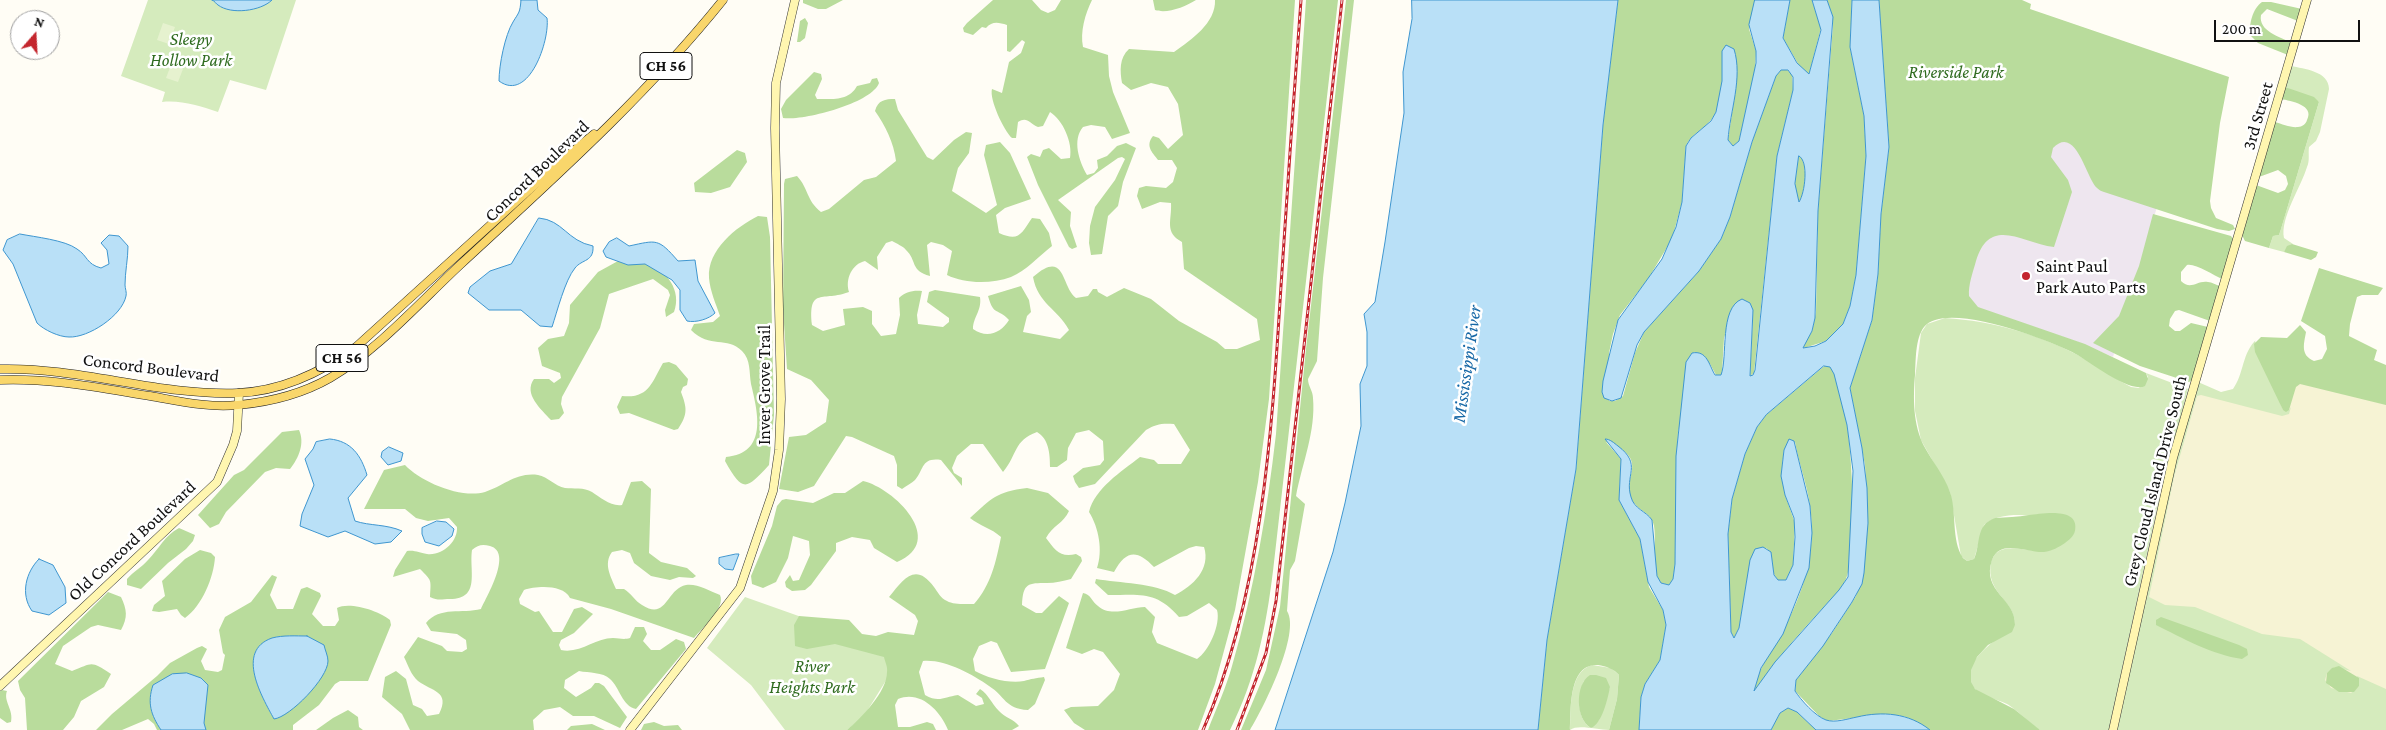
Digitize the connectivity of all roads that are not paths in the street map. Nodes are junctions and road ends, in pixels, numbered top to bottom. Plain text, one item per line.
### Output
1 (723, 0) edge
2 (795, 0) edge
3 (2307, 0) edge
4 (604, 127) junction
5 (2237, 241) joint
6 (0, 369) edge
7 (0, 380) edge
8 (239, 393) junction
9 (238, 405) junction
10 (0, 686) edge
11 (630, 730) edge
12 (2113, 730) edge

1 - 4 main road, CH 56
2 - 11 street, Inver Grove Trail
3 - 5 street, 3rd Street
4 - 8 main road, Concord Boulevard / CH 56
4 - 9 main road, Concord Boulevard / CH 56
5 - 12 street, Grey Cloud Island Drive South
6 - 8 main road, Concord Boulevard / CH 56
7 - 9 main road, Concord Boulevard / CH 56
8 - 9 street, Old Concord Boulevard
9 - 10 street, Old Concord Boulevard

